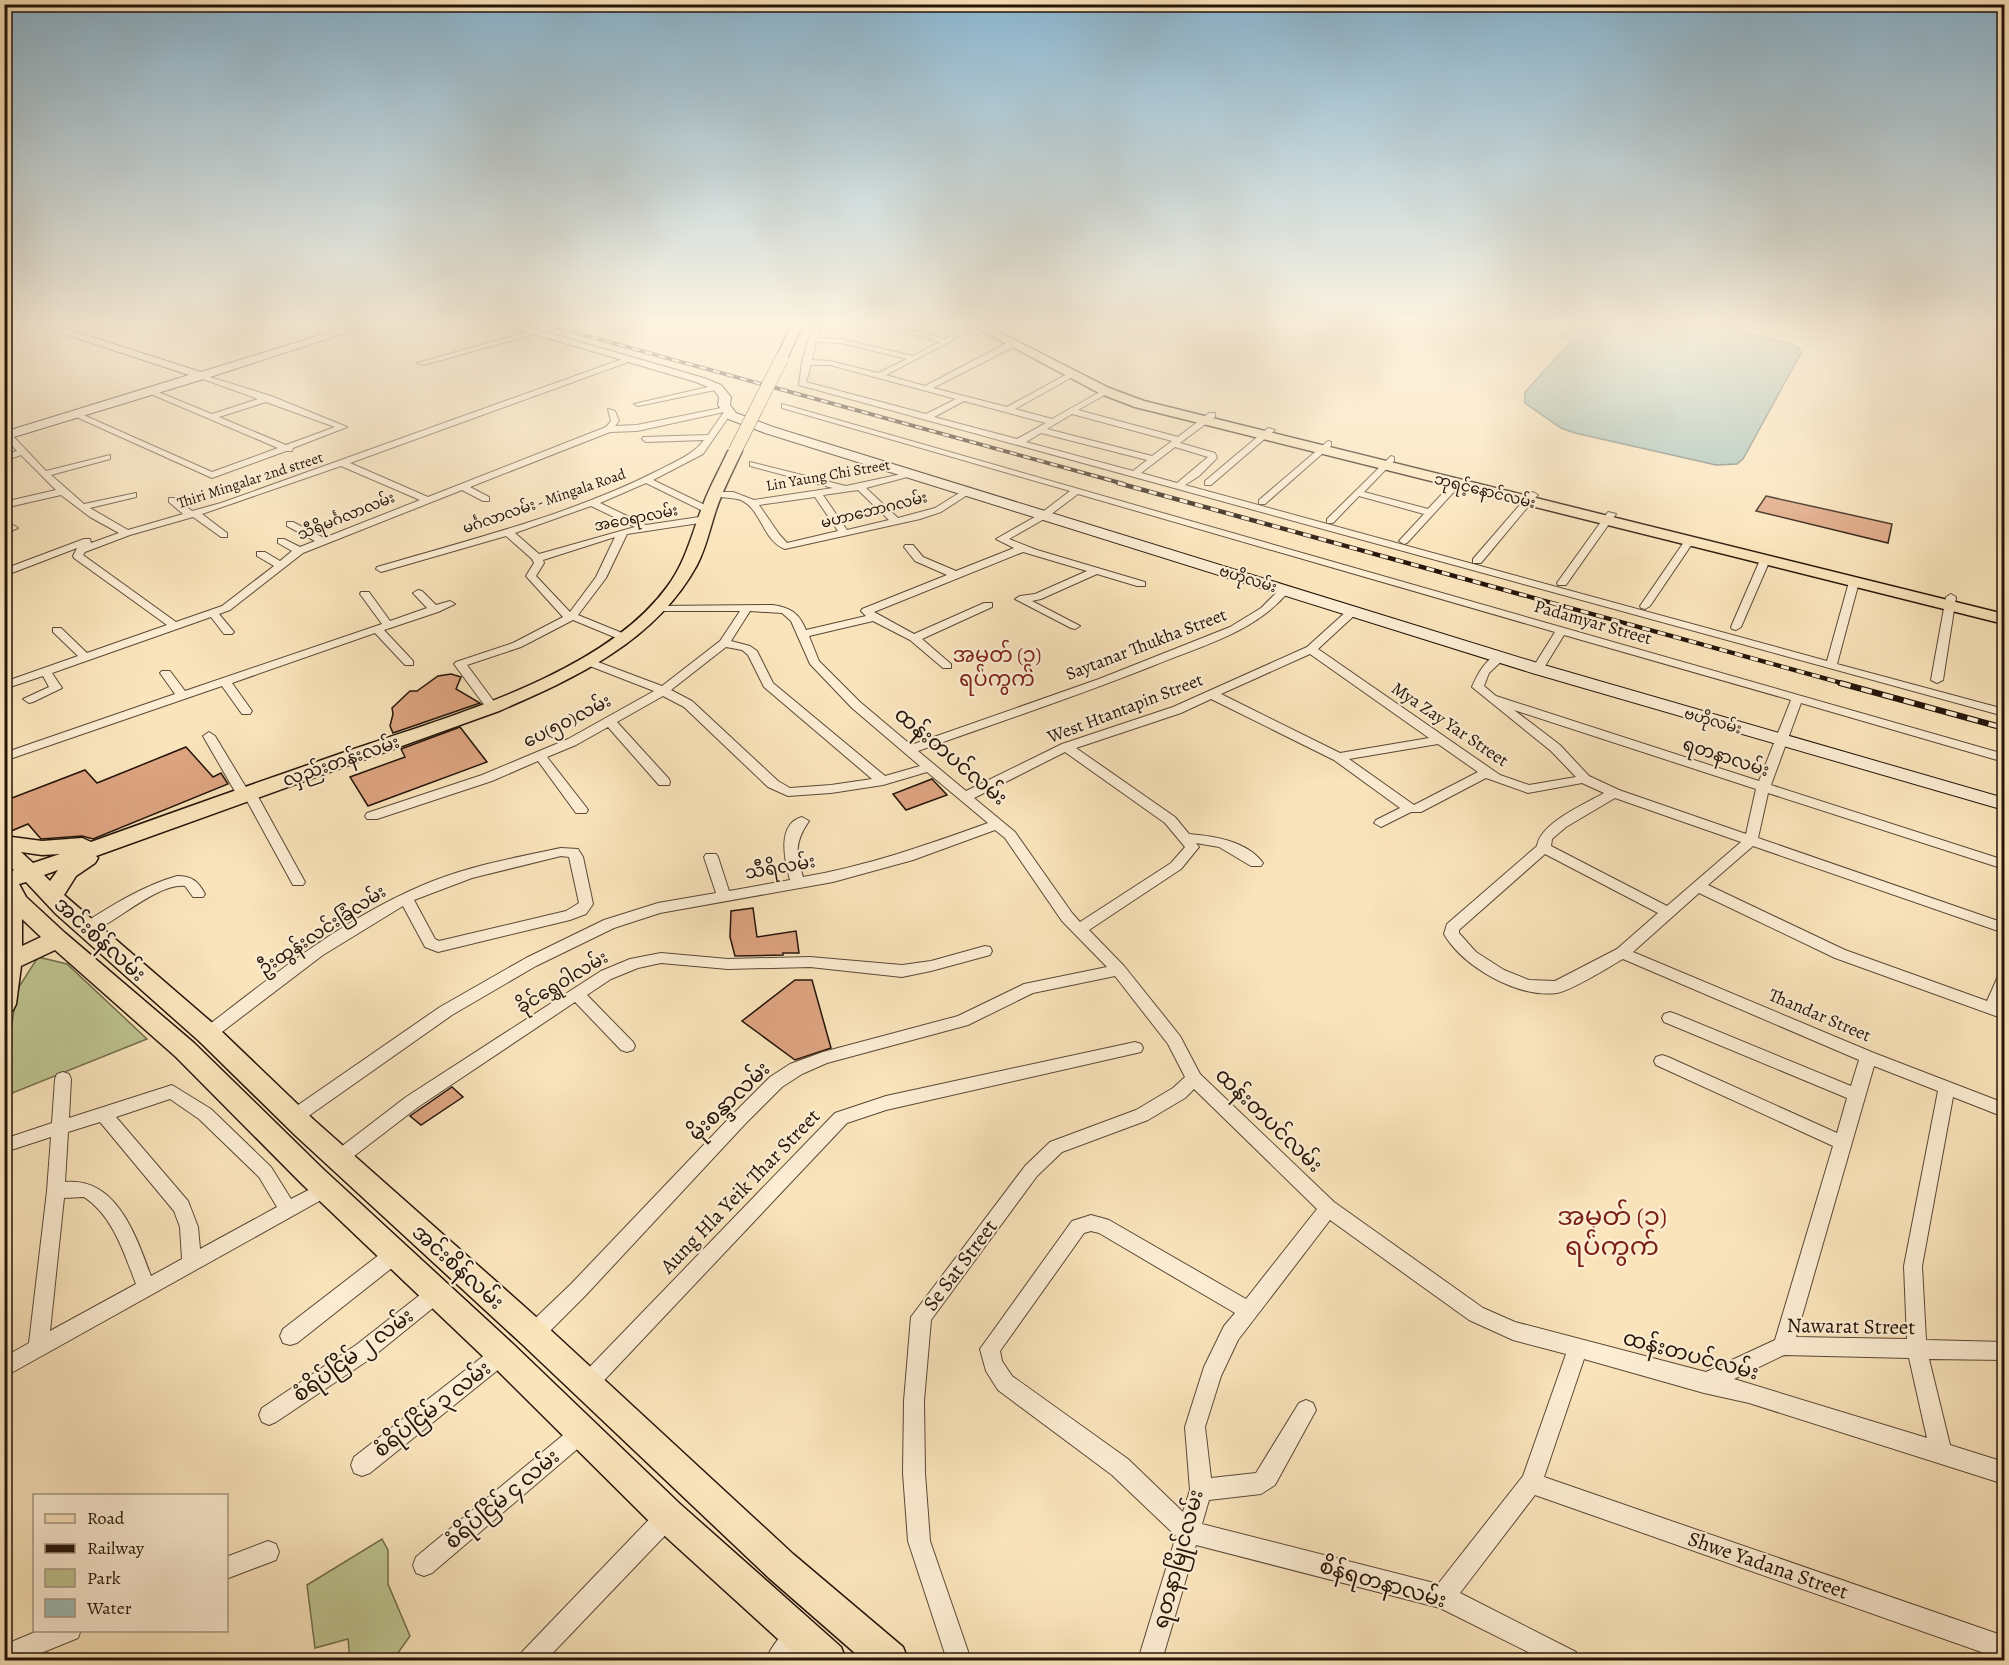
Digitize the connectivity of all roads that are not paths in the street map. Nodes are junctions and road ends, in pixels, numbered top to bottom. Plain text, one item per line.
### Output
1 (112, 404) edge
2 (179, 404) edge
3 (251, 404) edge
4 (283, 404) edge
5 (506, 404) edge
6 (726, 404) edge
7 (759, 404) edge
8 (878, 404) edge
9 (952, 404) edge
10 (984, 404) edge
11 (1021, 404) edge
12 (1084, 404) edge
13 (1139, 404) edge
14 (1163, 404) edge
15 (784, 406) dead end
16 (1008, 410) junction
17 (610, 411) dead end
18 (727, 411) junction
19 (1071, 411) junction
20 (76, 415) junction
21 (212, 417) junction
22 (927, 417) junction
23 (1209, 418) junction
24 (1053, 422) junction
25 (609, 429) junction
26 (1040, 429) junction
27 (1268, 432) junction
28 (6, 436) edge
29 (712, 437) junction
30 (646, 439) dead end
31 (1019, 442) junction
32 (1176, 442) junction
33 (1325, 447) junction
34 (289, 449) junction
35 (23, 452) junction
36 (107, 457) dead end
37 (4, 458) edge
38 (1154, 459) junction
39 (1388, 462) junction
40 (343, 463) junction
41 (753, 464) dead end
42 (45, 474) junction
43 (908, 474) junction
44 (1133, 475) junction
45 (646, 480) junction
46 (1208, 483) dead end
47 (1457, 483) junction
48 (463, 487) junction
49 (861, 487) junction
50 (1177, 487) junction
51 (848, 489) junction
52 (1077, 490) junction
53 (65, 491) junction
54 (967, 492) junction
55 (1357, 493) junction
56 (716, 494) junction
57 (818, 494) junction
58 (133, 495) dead end
59 (1530, 498) junction
60 (486, 499) dead end
61 (172, 500) dead end
62 (427, 500) junction
63 (1262, 502) dead end
64 (592, 503) junction
65 (753, 503) junction
66 (4, 505) edge
67 (83, 507) junction
68 (1430, 512) junction
69 (193, 513) junction
70 (707, 514) junction
71 (1042, 516) junction
72 (1609, 518) junction
73 (1330, 521) dead end
74 (896, 522) junction
75 (290, 524) dead end
76 (1654, 529) junction
77 (648, 530) junction
78 (122, 532) junction
79 (508, 532) junction
80 (623, 532) junction
81 (844, 533) junction
82 (224, 535) dead end
83 (281, 541) dead end
84 (322, 541) junction
85 (1404, 541) dead end
86 (1689, 541) junction
87 (909, 547) dead end
88 (1023, 548) junction
89 (299, 551) junction
90 (261, 554) dead end
91 (537, 558) junction
92 (1765, 560) junction
93 (1477, 561) dead end
94 (280, 565) junction
95 (381, 569) dead end
96 (1096, 571) junction
97 (4, 573) edge
98 (957, 575) junction
99 (1854, 582) junction
100 (1562, 583) dead end
101 (1142, 584) dead end
102 (1284, 591) junction
103 (418, 593) dead end
104 (365, 594) dead end
105 (1951, 601) junction
106 (450, 604) dead end
107 (988, 605) dead end
108 (1645, 606) dead end
109 (660, 608) junction
110 (747, 608) junction
111 (434, 610) junction
112 (2004, 610) edge
113 (1353, 611) junction
114 (213, 614) junction
115 (571, 617) junction
116 (874, 617) junction
117 (2004, 619) edge
118 (175, 626) junction
119 (1075, 626) dead end
120 (383, 627) junction
121 (1736, 627) dead end
122 (57, 630) dead end
123 (1561, 631) junction
124 (228, 632) dead end
125 (803, 634) junction
126 (623, 638) junction
127 (914, 638) junction
128 (724, 643) junction
129 (1311, 649) junction
130 (1501, 656) junction
131 (86, 658) junction
132 (1833, 660) dead end
133 (586, 661) junction
134 (409, 663) dead end
135 (948, 666) dead end
136 (1538, 669) junction
137 (46, 672) junction
138 (166, 673) dead end
139 (1937, 680) dead end
140 (225, 682) junction
141 (4, 686) edge
142 (663, 690) junction
143 (1211, 694) junction
144 (182, 696) junction
145 (28, 699) dead end
146 (1492, 699) junction
147 (1797, 699) junction
148 (492, 707) junction
149 (246, 711) dead end
150 (2004, 713) edge
151 (610, 721) junction
152 (208, 736) dead end
153 (1438, 740) junction
154 (1781, 741) junction
155 (1066, 747) junction
156 (909, 750) junction
157 (4, 757) edge
158 (541, 757) junction
159 (1338, 757) junction
160 (2004, 758) edge
161 (930, 766) junction
162 (1485, 773) junction
163 (1584, 778) junction
164 (883, 781) junction
165 (664, 782) dead end
166 (1763, 788) junction
167 (1614, 793) junction
168 (247, 794) junction
169 (967, 796) junction
170 (2004, 804) edge
171 (1409, 808) junction
172 (581, 810) dead end
173 (372, 816) dead end
174 (802, 821) dead end
175 (1382, 823) dead end
176 (998, 824) junction
177 (144, 830) junction
178 (1186, 838) junction
179 (1751, 840) junction
180 (4, 843) edge
181 (1544, 848) junction
182 (4, 850) edge
183 (711, 857) dead end
184 (1256, 863) dead end
185 (2004, 865) edge
186 (9, 879) edge
187 (298, 882) dead end
188 (798, 883) junction
189 (1697, 886) junction
190 (198, 894) dead end
191 (52, 896) junction
192 (724, 897) junction
193 (406, 899) junction
194 (1667, 912) junction
195 (2004, 928) edge
196 (86, 929) junction
197 (1080, 929) junction
198 (66, 948) junction
199 (985, 951) dead end
200 (1622, 952) junction
201 (11, 961) junction
202 (1119, 970) junction
203 (2004, 978) edge
204 (578, 994) junction
205 (4, 1004) edge
206 (1998, 1011) edge
207 (1670, 1018) dead end
208 (208, 1034) junction
209 (627, 1046) dead end
210 (1135, 1048) dead end
211 (1868, 1057) junction
212 (1662, 1060) dead end
213 (1194, 1078) junction
214 (63, 1079) dead end
215 (1947, 1087) junction
216 (1857, 1095) junction
217 (2004, 1110) edge
218 (103, 1114) junction
219 (294, 1117) junction
220 (60, 1128) junction
221 (11, 1143) dead end
222 (1843, 1143) junction
223 (339, 1158) junction
224 (326, 1189) junction
225 (56, 1191) junction
226 (1328, 1208) junction
227 (288, 1210) junction
228 (395, 1254) junction
229 (192, 1262) junction
230 (146, 1287) junction
231 (437, 1293) junction
232 (1249, 1311) junction
233 (533, 1334) junction
234 (290, 1336) dead end
235 (1783, 1346) junction
236 (38, 1348) junction
237 (1578, 1348) junction
238 (1917, 1350) junction
239 (2004, 1352) edge
240 (502, 1354) junction
241 (4, 1368) edge
242 (1704, 1383) junction
243 (587, 1384) junction
244 (1306, 1410) dead end
245 (269, 1415) dead end
246 (581, 1432) junction
247 (1941, 1453) junction
248 (362, 1465) dead end
249 (2004, 1473) edge
250 (1532, 1483) junction
251 (1201, 1490) junction
252 (668, 1516) junction
253 (1188, 1532) junction
254 (268, 1552) dead end
255 (424, 1565) dead end
256 (228, 1567) edge
257 (1443, 1597) junction
258 (65, 1632) edge
259 (788, 1647) edge
260 (2004, 1648) edge
261 (4, 1657) edge
262 (530, 1660) edge
263 (828, 1660) edge
264 (890, 1660) edge
265 (959, 1660) edge
266 (1150, 1660) edge
267 (1568, 1660) edge

1 - 20 main road
2 - 21 street
3 - 21 street
4 - 34 street
5 - 40 street, Thiri Mingalar 2nd street
6 - 18 main road
7 - 56 main road, လှည်းတန်းလမ်း, bridge
8 - 22 street
9 - 22 street
10 - 16 street
11 - 16 street
12 - 19 street
13 - 23 main road, ဘုရင့်နောင်လမ်း
14 - 23 main road, ဘုရင့်နောင်လမ်း
15 - 52 street, Padamyar Street
16 - 24 street
17 - 25 street
18 - 25 street, သီရိမင်္ဂလာလမ်း
18 - 29 street, မင်္ဂလာလမ်း - Mingala Road
18 - 43 main road, ဗဟိုလမ်း
19 - 24 street
19 - 32 street
20 - 28 main road
20 - 34 street
21 - 34 street
22 - 31 street
23 - 27 main road, ဘုရင့်နောင်လမ်း
23 - 32 street
24 - 26 street
25 - 48 street, သီရိမင်္ဂလာလမ်း
26 - 31 street
26 - 38 street
27 - 33 main road, ဘုရင့်နောင်လမ်း
27 - 46 street
28 - 35 street
29 - 30 street
29 - 45 street, မင်္ဂလာလမ်း - Mingala Road
31 - 44 street
32 - 38 street
32 - 50 street
33 - 39 main road, ဘုရင့်နောင်လမ်း
33 - 63 street
35 - 37 street
35 - 42 street
36 - 42 street
38 - 44 street
39 - 47 main road, ဘုရင့်နောင်လမ်း
39 - 55 street
39 - 59 main road, ဘုရင့်နောင်လမ်း
40 - 62 street
40 - 69 street, Thiri Mingalar 2nd street
41 - 51 street
42 - 53 street
43 - 49 street, Lin Yaung Chi Street
43 - 54 main road, ဗဟိုလမ်း
44 - 50 street
45 - 64 street, မင်္ဂလာလမ်း - Mingala Road
45 - 70 street
47 - 59 main road, ဘုရင့်နောင်လမ်း
47 - 68 street
48 - 60 street
48 - 62 street, သီရိမင်္ဂလာလမ်း
49 - 51 street, Lin Yaung Chi Street
49 - 74 street
50 - 150 street
51 - 57 street, Lin Yaung Chi Street
52 - 71 street
52 - 123 street, Padamyar Street
53 - 66 street
53 - 67 street
54 - 71 main road, ဗဟိုလမ်း
54 - 74 street, မဟာဘောဂလမ်း
55 - 68 street
55 - 73 street
56 - 65 street
56 - 70 main road, လှည်းတန်းလမ်း
57 - 65 street, Lin Yaung Chi Street
57 - 81 street
58 - 67 street
59 - 72 main road, ဘုရင့်နောင်လမ်း
59 - 93 street
61 - 69 street
62 - 84 street, သီရိမင်္ဂလာလမ်း
64 - 77 street
64 - 79 street, မင်္ဂလာလမ်း - Mingala Road
65 - 81 street, မဟာဘောဂလမ်း
67 - 78 street
68 - 85 street
69 - 78 street, Thiri Mingalar 2nd street
69 - 82 street
70 - 77 street, အဝေရာလမ်း
70 - 109 main road, လှည်းတန်းလမ်း
71 - 88 street
71 - 102 main road, ဗဟိုလမ်း
72 - 76 main road, ဘုရင့်နောင်လမ်း
72 - 100 street
74 - 81 street, မဟာဘောဂလမ်း
75 - 84 street
76 - 86 main road, ဘုရင့်နောင်လမ်း
76 - 105 main road, ဘုရင့်နောင်လမ်း
77 - 80 street, အဝေရာလမ်း
78 - 97 street
78 - 118 street
79 - 91 street
79 - 95 street, မင်္ဂလာလမ်း - Mingala Road
80 - 91 street, အဝေရာလမ်း
80 - 115 street
83 - 89 street
84 - 89 street, သီရိမင်္ဂလာလမ်း
86 - 92 main road, ဘုရင့်နောင်လမ်း
86 - 108 street
87 - 98 street
88 - 96 street
88 - 98 street
89 - 94 street, သီရိမင်္ဂလာလမ်း
90 - 94 street
91 - 115 street
92 - 99 main road, ဘုရင့်နောင်လမ်း
92 - 121 street
94 - 114 street, သီရိမင်္ဂလာလမ်း
96 - 101 street
96 - 119 street
98 - 116 street
99 - 105 main road, ဘုရင့်နောင်လမ်း
99 - 132 street
102 - 113 main road, ဗဟိုလမ်း
102 - 156 street, Saytanar Thukha Street
103 - 111 street
104 - 120 street
105 - 112 main road, ဘုရင့်နောင်လမ်း
105 - 117 main road, ဘုရင့်နောင်လမ်း
105 - 139 street
106 - 111 street
107 - 127 street
109 - 110 street, ထန်းတပင်လမ်း
109 - 126 main road, လှည်းတန်းလမ်း
110 - 125 street, ထန်းတပင်လမ်း
110 - 128 street, ပေ(၅၀)လမ်း
111 - 120 street
113 - 129 street, West Htantapin Street
113 - 130 main road, ဗဟိုလမ်း
114 - 118 street, သီရိမင်္ဂလာလမ်း
114 - 124 street
115 - 126 street
115 - 148 street
116 - 125 street
116 - 127 street
118 - 131 street, သီရိမင်္ဂလာလမ်း
120 - 134 street
120 - 140 street
122 - 131 street
123 - 136 street
123 - 147 street, Padamyar Street
125 - 156 street, ထန်းတပင်လမ်း
126 - 133 main road, လှည်းတန်းလမ်း
127 - 135 street
128 - 142 street, ပေ(၅၀)လမ်း
128 - 164 street
129 - 143 street, West Htantapin Street
129 - 153 street, Mya Zay Yar Street
130 - 136 main road, ဗဟိုလမ်း
130 - 146 street
131 - 137 street, သီရိမင်္ဂလာလမ်း
133 - 142 street
133 - 148 main road, လှည်းတန်းလမ်း
136 - 154 main road, ဗဟိုလမ်း
137 - 141 street, သီရိမင်္ဂလာလမ်း
137 - 145 street
138 - 144 street
140 - 144 street
140 - 149 street
142 - 151 street, ပေ(၅၀)လမ်း
142 - 164 street
143 - 155 street, West Htantapin Street
143 - 159 street
144 - 157 street
146 - 163 street
146 - 166 street, ရတနာလမ်း
147 - 154 street
147 - 160 street, Padamyar Street
148 - 168 main road, လှည်းတန်းလမ်း
151 - 158 street, ပေ(၅၀)လမ်း
151 - 165 street
152 - 168 street
153 - 159 street
153 - 162 street, Mya Zay Yar Street
154 - 166 street
154 - 170 main road, ဗဟိုလမ်း
155 - 169 street, West Htantapin Street
155 - 178 street
156 - 161 street, ထန်းတပင်လမ်း
158 - 172 street
158 - 173 street, ပေ(၅၀)လမ်း
159 - 171 street
161 - 164 street
161 - 169 street, ထန်းတပင်လမ်း
162 - 163 street, Mya Zay Yar Street
162 - 171 street
163 - 167 street
166 - 179 street
166 - 185 street, ရတနာလမ်း
167 - 179 street
167 - 181 street
168 - 177 main road, လှည်းတန်းလမ်း
168 - 187 street
169 - 176 street, ထန်းတပင်လမ်း
171 - 175 street
174 - 188 street
176 - 188 street, သီရိလမ်း
176 - 197 street, ထန်းတပင်လမ်း
177 - 180 main road
177 - 186 main road, လှည်းတန်းလမ်း
177 - 191 main road
178 - 184 street
178 - 197 street
179 - 189 street
179 - 195 street
181 - 194 street
181 - 200 street
182 - 186 main road
183 - 192 street
186 - 191 main road, အင်းစိန်လမ်း
186 - 198 main road, အင်းစိန်လမ်း
186 - 201 main road
188 - 192 street, သီရိလမ်း
189 - 194 street
189 - 206 street
190 - 196 street
191 - 196 main road, အင်းစိန်လမ်း
192 - 219 street, သီရိလမ်း
193 - 193 street, ဦးထွန်းလင်းခြံလမ်း
193 - 208 street, ဦးထွန်းလင်းခြံလမ်း
194 - 200 street
196 - 208 main road, အင်းစိန်လမ်း
197 - 202 street, ထန်းတပင်လမ်း
198 - 201 main road
198 - 224 main road, အင်းစိန်လမ်း
199 - 204 street, ခိုင်ရွှေဝါလမ်း
200 - 211 street, Thandar Street
201 - 205 main road
202 - 213 street, ထန်းတပင်လမ်း
202 - 233 street, မိုးစန္ဒာလမ်း
203 - 206 street
204 - 209 street
204 - 223 street, ခိုင်ရွှေဝါလမ်း
207 - 216 street
208 - 219 main road, အင်းစိန်လမ်း
210 - 243 street, Aung Hla Yeik Thar Street
211 - 215 street, Thandar Street
211 - 216 street
212 - 222 street
213 - 226 street, ထန်းတပင်လမ်း
213 - 265 street, Se Sat Street
214 - 220 street
215 - 217 street, Thandar Street
215 - 238 street
216 - 222 street
218 - 220 street
218 - 227 street
218 - 229 street
219 - 223 main road, အင်းစိန်လမ်း
220 - 221 street
220 - 225 street
222 - 235 street
223 - 233 main road, အင်းစိန်လမ်း
224 - 227 street
224 - 228 main road, အင်းစိန်လမ်း
225 - 230 street
225 - 236 street
226 - 232 street, ရတနာမြိုင်လမ်း
226 - 237 street, ထန်းတပင်လမ်း
227 - 229 street
228 - 231 main road, အင်းစိန်လမ်း
228 - 234 street
229 - 230 street
230 - 236 street
231 - 240 main road, အင်းစိန်လမ်း
231 - 245 street, စံရိပ်ငြိမ် ၂ လမ်း
232 - 251 street, ရတနာမြိုင်လမ်း
232 - 253 street
233 - 243 main road, အင်းစိန်လမ်း
235 - 238 street, Nawarat Street
235 - 242 street, Nawarat Street
236 - 241 street
237 - 242 street, ထန်းတပင်လမ်း
237 - 250 street
238 - 239 street, Nawarat Street
238 - 247 street
240 - 246 main road, အင်းစိန်လမ်း
240 - 248 street, စံရိပ်ငြိမ် ၃ လမ်း
242 - 247 street, ထန်းတပင်လမ်း
243 - 264 main road, အင်းစိန်လမ်း
244 - 251 street
246 - 252 main road, အင်းစိန်လမ်း
246 - 255 street, စံရိပ်ငြိမ် ၄ လမ်း
247 - 249 street, ထန်းတပင်လမ်း
250 - 257 street
250 - 260 street, Shwe Yadana Street
251 - 253 street, ရတနာမြိုင်လမ်း
252 - 259 main road, အင်းစိန်လမ်း
252 - 262 street
253 - 257 street, စိန်ရတနာလမ်း
253 - 266 street, ရတနာမြိုင်လမ်း
254 - 256 street
257 - 267 street, စိန်ရတနာလမ်း
258 - 261 street
259 - 263 main road, အင်းစိန်လမ်း

